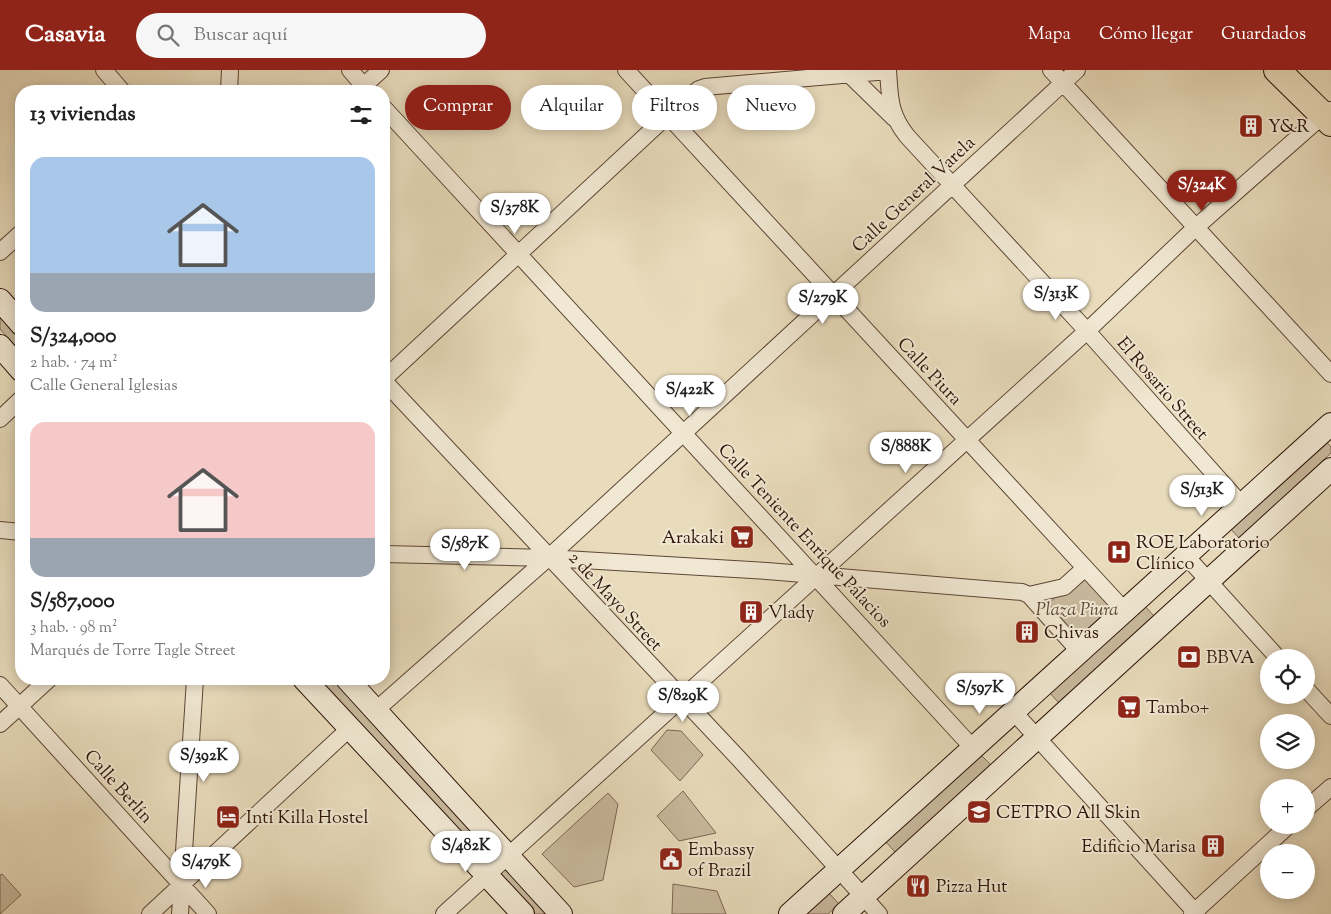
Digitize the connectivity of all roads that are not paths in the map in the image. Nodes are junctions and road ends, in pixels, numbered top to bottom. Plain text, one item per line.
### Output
1 (104, 70) edge
2 (230, 70) edge
3 (350, 70) edge
4 (381, 70) edge
5 (626, 70) edge
6 (1051, 70) edge
7 (1077, 70) edge
8 (1278, 70) edge
9 (888, 71) edge
10 (850, 75) junction
11 (1063, 83) junction
12 (117, 85) edge
13 (229, 85) edge
14 (360, 85) edge
15 (368, 85) edge
16 (640, 85) edge
17 (717, 86) edge
18 (390, 115) edge
19 (1329, 115) edge
20 (894, 118) junction
21 (652, 130) edge
22 (682, 130) edge
23 (953, 184) junction
24 (1195, 228) junction
25 (15, 238) edge
26 (0, 252) edge
27 (518, 254) junction
28 (833, 295) junction
29 (0, 300) edge
30 (15, 317) edge
31 (1087, 331) junction
32 (0, 346) edge
33 (15, 363) edge
34 (390, 374) edge
35 (1331, 374) edge
36 (390, 387) edge
37 (15, 405) edge
38 (0, 419) edge
39 (1331, 424) edge
40 (683, 433) junction
41 (967, 440) junction
42 (1331, 469) edge
43 (1242, 506) junction
44 (0, 530) edge
45 (15, 531) edge
46 (530, 539) junction
47 (390, 554) edge
48 (1186, 556) junction
49 (522, 557) junction
50 (548, 558) junction
51 (1085, 568) junction
52 (768, 572) junction
53 (815, 576) junction
54 (847, 578) junction
55 (1208, 581) junction
56 (833, 595) junction
57 (1029, 595) junction
58 (786, 603) junction
59 (1124, 610) junction
60 (1270, 649) edge
61 (1079, 651) junction
62 (0, 685) edge
63 (42, 685) edge
64 (195, 685) edge
65 (310, 685) edge
66 (352, 685) edge
67 (681, 699) junction
68 (1315, 699) edge
69 (19, 706) junction
70 (376, 710) junction
71 (1013, 711) junction
72 (1331, 716) edge
73 (0, 724) edge
74 (350, 728) junction
75 (1037, 738) junction
76 (972, 747) junction
77 (1331, 787) edge
78 (1315, 801) edge
79 (1279, 834) edge
80 (508, 855) junction
81 (838, 870) junction
82 (487, 875) junction
83 (182, 884) junction
84 (863, 897) junction
85 (1195, 913) edge
86 (150, 914) edge
87 (180, 914) edge
88 (208, 914) edge
89 (444, 914) edge
90 (523, 914) edge
91 (561, 914) edge
92 (790, 914) edge
93 (844, 914) edge
94 (880, 914) edge

1 - 12 street
2 - 13 street
3 - 14 street
4 - 15 street
5 - 16 street, Calle Piura
6 - 11 street
7 - 11 street, Calle General Varela
8 - 19 main road
9 - 10 street
9 - 20 street
10 - 17 street
10 - 20 street, El Rosario Street
11 - 23 street, Calle General Varela
11 - 24 street
18 - 27 street, Calle Teniente Enrique Palacios
19 - 24 street
20 - 23 street, El Rosario Street
21 - 27 street
22 - 28 street, Calle Piura
23 - 28 street, Calle General Varela
23 - 31 street, El Rosario Street
24 - 31 street
24 - 35 street
25 - 26 street
27 - 34 street
27 - 40 street, Calle Teniente Enrique Palacios
28 - 40 street, Calle General Varela
28 - 41 street, Calle Piura
29 - 30 main road
31 - 41 street
31 - 43 street, El Rosario Street
32 - 33 main road
36 - 46 street, 2 de Mayo Street
37 - 38 street
39 - 43 main road
40 - 50 street, Calle General Varela
40 - 53 street, Calle Teniente Enrique Palacios
41 - 51 street, Calle Piura
41 - 53 street
42 - 55 main road
43 - 48 main road
44 - 45 street
46 - 49 street
46 - 50 street, 2 de Mayo Street
47 - 49 street
48 - 55 street
48 - 59 main road
49 - 50 street
50 - 52 street
50 - 67 street, 2 de Mayo Street
50 - 70 street, Calle General Varela
51 - 57 street
51 - 59 street, Calle Piura
52 - 53 street
52 - 58 street
53 - 54 street
53 - 56 street, Calle Teniente Enrique Palacios
53 - 58 street
54 - 56 street
54 - 57 street
55 - 60 street
55 - 75 main road
56 - 76 street, Calle Teniente Enrique Palacios
57 - 61 street
58 - 67 street
59 - 61 main road
61 - 71 main road
62 - 69 street, Calle Berlín
63 - 69 street
64 - 83 street
65 - 74 main road
66 - 70 main road
67 - 80 street
67 - 81 street, 2 de Mayo Street
68 - 72 street
69 - 73 street
69 - 83 street, Calle Berlín
70 - 80 main road
71 - 75 street
71 - 76 main road
74 - 82 main road
74 - 83 street
75 - 84 main road
75 - 85 street
76 - 81 main road
77 - 78 street
79 - 85 street
80 - 82 street
80 - 91 main road
81 - 84 street, 2 de Mayo Street
81 - 92 main road
82 - 89 street
82 - 90 main road
83 - 86 street
83 - 87 street
83 - 88 street, Calle Berlín
84 - 93 main road
84 - 94 street, 2 de Mayo Street

